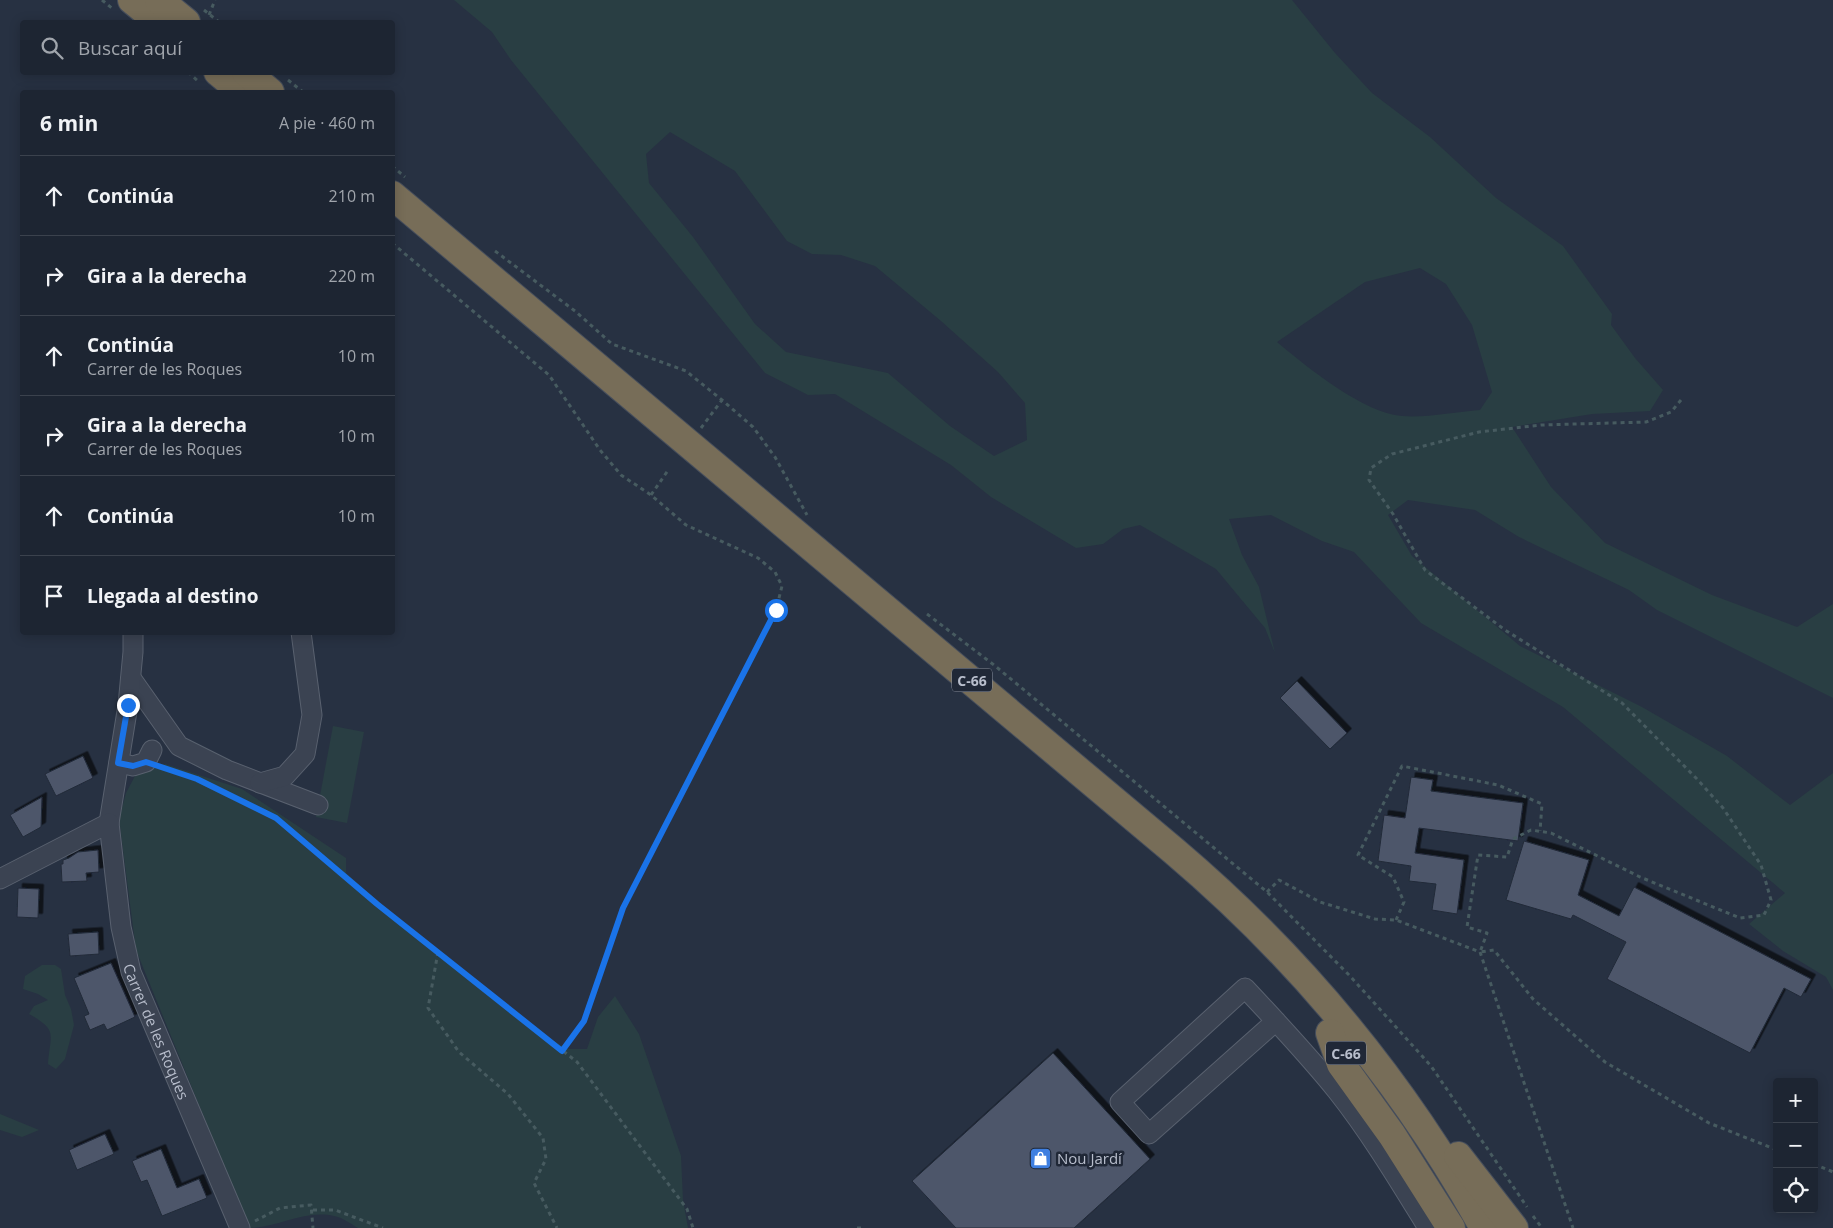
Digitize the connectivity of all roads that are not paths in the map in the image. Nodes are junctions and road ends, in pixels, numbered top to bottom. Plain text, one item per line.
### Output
1 (132, 0) edge
2 (159, 0) edge
3 (198, 19) edge
4 (156, 20) edge
5 (222, 75) edge
6 (253, 75) edge
7 (278, 85) edge
8 (240, 90) edge
9 (400, 187) edge
10 (395, 221) edge
11 (133, 635) edge
12 (301, 635) edge
13 (131, 678) junction
14 (149, 756) road end
15 (118, 763) junction
16 (260, 783) junction
17 (318, 805) dead end
18 (109, 824) junction
19 (0, 878) edge
20 (1276, 1021) junction
21 (1338, 1029) junction
22 (245, 1226) edge
23 (1428, 1228) edge
24 (1452, 1228) edge
25 (1464, 1228) edge
26 (1484, 1228) edge
27 (1514, 1228) edge

1 - 4 highway
2 - 3 highway
5 - 8 highway
6 - 7 highway
9 - 21 highway, C-66
10 - 21 highway, C-66
11 - 13 street, Carrer de les Roques
12 - 16 street
13 - 15 street, Carrer de les Roques
13 - 16 street
14 - 15 street
15 - 18 street, Carrer de les Roques
16 - 17 street
18 - 19 street
18 - 22 street, Carrer de les Roques
20 - 20 street
20 - 23 street
21 - 24 highway
21 - 25 highway, C-66
21 - 26 highway, C-66
21 - 27 highway

